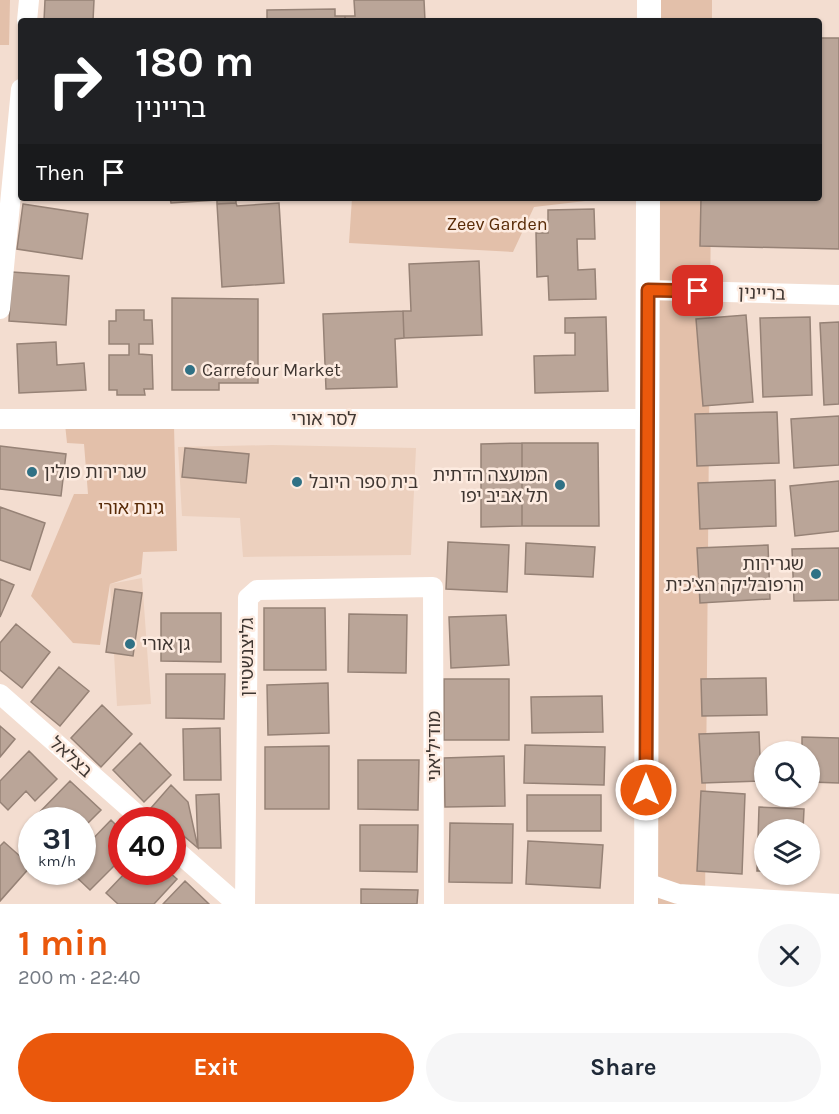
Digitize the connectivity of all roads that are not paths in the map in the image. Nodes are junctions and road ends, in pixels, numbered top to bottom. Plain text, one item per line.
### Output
1 (29, 0) edge
2 (649, 0) edge
3 (27, 18) edge
4 (649, 18) edge
5 (18, 120) edge
6 (648, 201) edge
7 (648, 290) junction
8 (839, 295) edge
9 (0, 309) edge
10 (0, 419) edge
11 (648, 419) junction
12 (433, 587) joint
13 (0, 694) edge
14 (128, 807) edge
15 (186, 859) edge
16 (646, 893) edge
17 (237, 904) edge
18 (245, 904) edge
19 (434, 904) edge
20 (839, 904) edge

1 - 3 street
2 - 4 street
5 - 9 street
6 - 7 street
7 - 8 street, בריינין
7 - 11 street
10 - 11 street, לסר אורי
11 - 16 street
12 - 18 street, גליצנשטיין
12 - 19 street, מודיליאני
13 - 14 street, בצלאל
15 - 17 street
16 - 20 street

